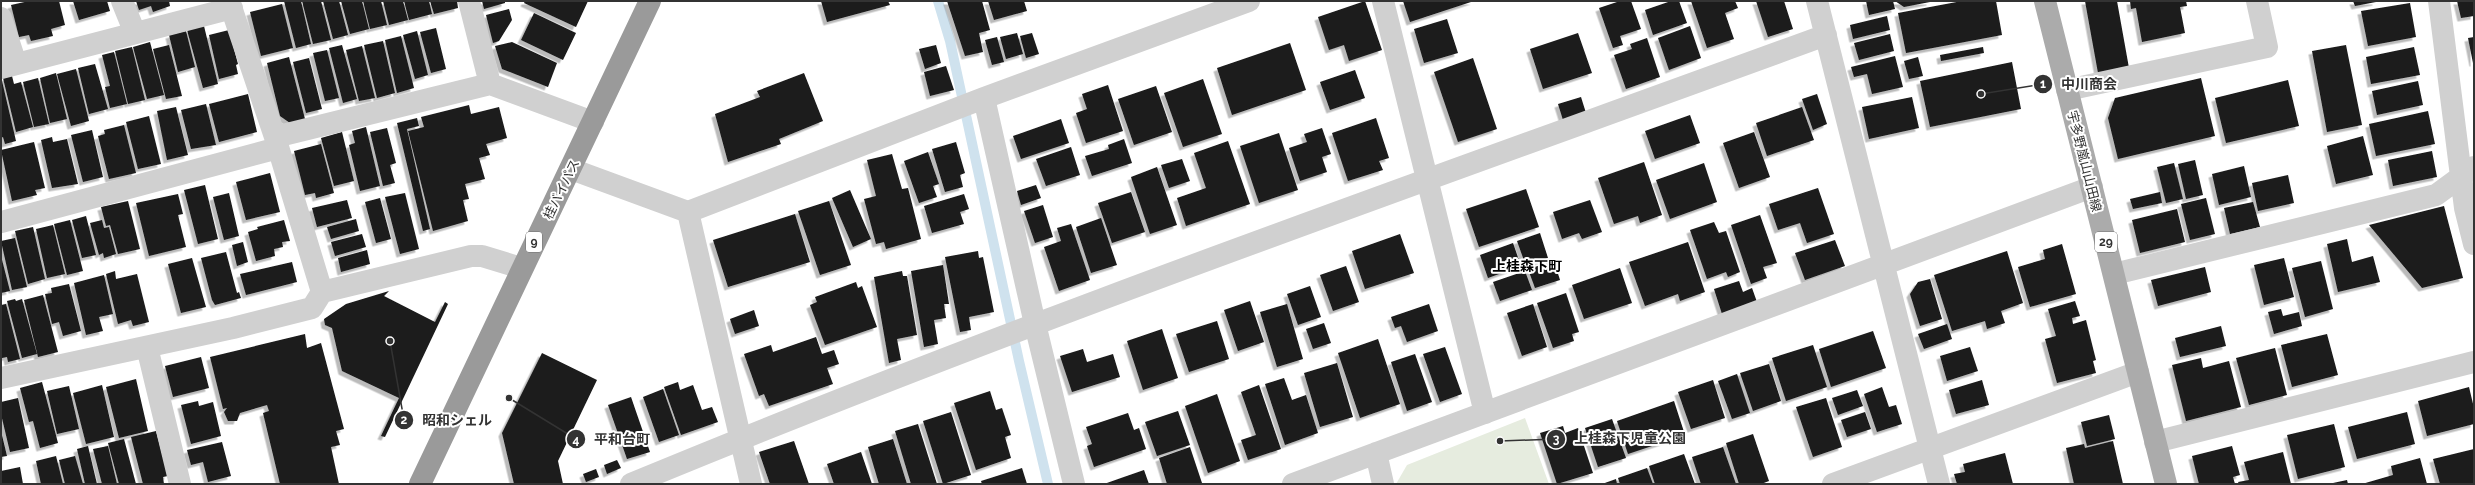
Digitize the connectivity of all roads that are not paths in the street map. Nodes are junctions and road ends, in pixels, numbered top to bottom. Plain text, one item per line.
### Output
1 (122, 1) edge
2 (469, 1) edge
3 (650, 1) edge
4 (1250, 1) edge
5 (1383, 1) edge
6 (1817, 1) edge
7 (2045, 1) edge
8 (2257, 1) edge
9 (2439, 1) edge
10 (230, 4) edge
11 (1, 18) edge
12 (134, 33) junction
13 (1826, 36) junction
14 (8, 66) edge
15 (490, 84) junction
16 (2067, 90) junction
17 (984, 98) junction
18 (593, 122) junction
19 (276, 143) junction
20 (571, 169) junction
21 (2468, 171) edge
22 (1428, 180) junction
23 (2092, 187) junction
24 (688, 212) junction
25 (1, 222) edge
26 (2474, 244) edge
27 (1884, 264) junction
28 (521, 268) junction
29 (2114, 274) junction
30 (322, 292) junction
31 (1035, 324) junction
32 (147, 347) junction
33 (2474, 362) edge
34 (2138, 372) junction
35 (1, 378) edge
36 (1485, 413) junction
37 (740, 439) junction
38 (2156, 442) junction
39 (1930, 448) junction
40 (1376, 453) junction
41 (180, 484) edge
42 (420, 484) edge
43 (631, 484) edge
44 (751, 484) edge
45 (1074, 484) edge
46 (1293, 484) edge
47 (1383, 484) edge
48 (1833, 484) edge
49 (1939, 484) edge
50 (2166, 484) edge

1 - 12 street
2 - 15 street
3 - 18 highway, 桂バイパス / 9
4 - 17 street
5 - 22 street
6 - 13 street
7 - 16 main road, 宇多野嵐山山田線 / 29
8 - 16 street
9 - 21 street
10 - 12 street
10 - 19 street
11 - 14 street
12 - 14 street
13 - 22 street
13 - 27 street
15 - 18 street
15 - 19 street
16 - 23 main road, 宇多野嵐山山田線 / 29
17 - 24 street
17 - 31 street
18 - 20 highway, 桂バイパス / 9
19 - 25 street
19 - 30 street
20 - 24 street
20 - 28 highway, 桂バイパス / 9
21 - 26 street
21 - 29 street
22 - 31 street
22 - 36 street
23 - 27 street
23 - 29 main road, 宇多野嵐山山田線 / 29
24 - 37 street
27 - 36 street
27 - 39 street
28 - 30 street
28 - 42 highway, 桂バイパス / 9
29 - 34 main road, 宇多野嵐山山田線 / 29
30 - 32 street
31 - 37 street
31 - 45 street
32 - 35 street
32 - 41 street
33 - 38 street
34 - 38 main road, 宇多野嵐山山田線 / 29
34 - 39 street
36 - 40 street
37 - 43 street
37 - 44 street
38 - 50 main road, 宇多野嵐山山田線 / 29
39 - 48 street
39 - 49 street
40 - 46 street
40 - 47 street

